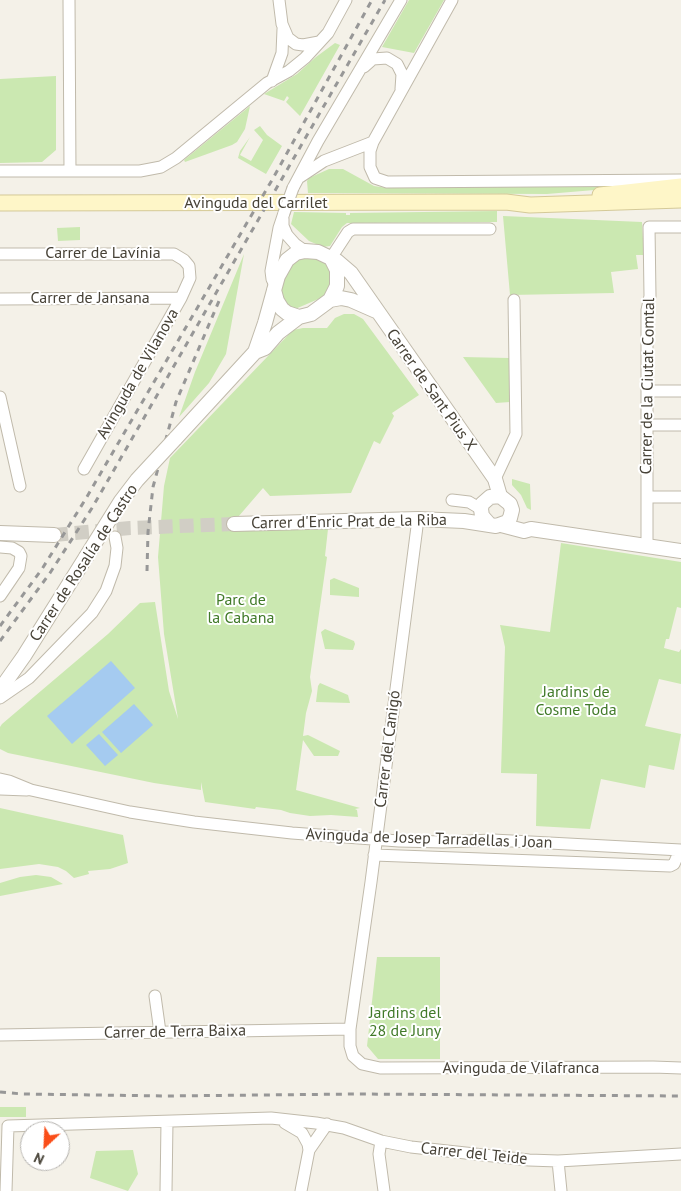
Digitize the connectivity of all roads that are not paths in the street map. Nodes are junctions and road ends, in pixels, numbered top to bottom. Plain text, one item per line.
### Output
1 (69, 0) edge
2 (278, 0) edge
3 (346, 0) edge
4 (401, 0) edge
5 (452, 0) edge
6 (283, 30) junction
7 (319, 42) junction
8 (359, 72) junction
9 (272, 80) junction
10 (401, 91) junction
11 (372, 142) junction
12 (0, 171) edge
13 (70, 171) junction
14 (681, 180) edge
15 (295, 184) junction
16 (681, 186) edge
17 (681, 200) edge
18 (2, 202) edge
19 (506, 202) junction
20 (283, 216) junction
21 (681, 227) edge
22 (490, 228) dead end
23 (305, 251) junction
24 (0, 254) edge
25 (331, 258) junction
26 (190, 278) joint
27 (274, 288) junction
28 (181, 298) junction
29 (0, 299) edge
30 (330, 300) junction
31 (514, 300) dead end
32 (377, 311) junction
33 (299, 317) junction
34 (255, 352) junction
35 (647, 391) junction
36 (681, 391) edge
37 (0, 397) edge
38 (647, 425) junction
39 (681, 425) edge
40 (84, 469) dead end
41 (490, 474) junction
42 (20, 486) dead end
43 (495, 496) junction
44 (648, 497) junction
45 (681, 497) edge
46 (452, 500) dead end
47 (512, 510) junction
48 (481, 511) junction
49 (418, 519) junction
50 (464, 521) junction
51 (234, 524) tunnel mouth
52 (496, 525) junction
53 (531, 529) junction
54 (0, 533) edge
55 (54, 535) tunnel mouth
56 (115, 537) dead end
57 (647, 545) junction
58 (0, 547) edge
59 (681, 551) edge
60 (0, 596) edge
61 (0, 690) edge
62 (0, 698) edge
63 (0, 779) edge
64 (0, 790) edge
65 (31, 790) junction
66 (376, 840) junction
67 (680, 850) edge
68 (374, 855) junction
69 (154, 996) dead end
70 (350, 1029) junction
71 (160, 1032) junction
72 (0, 1035) edge
73 (362, 1064) joint
74 (681, 1068) edge
75 (271, 1118) junction
76 (168, 1122) junction
77 (327, 1124) junction
78 (381, 1141) junction
79 (309, 1150) junction
80 (681, 1154) edge
81 (558, 1160) junction
82 (6, 1191) edge
83 (166, 1191) edge
84 (301, 1191) edge
85 (384, 1191) edge
86 (561, 1191) edge

1 - 13 street
2 - 6 street
3 - 7 street
4 - 8 street, Carrer de Rosalía de Castro
5 - 10 street
6 - 7 street
6 - 9 street
7 - 9 street
8 - 10 street, Carrer de Rosalía de Castro
8 - 15 street, Carrer de Rosalía de Castro
9 - 13 street
10 - 11 street
11 - 14 street
11 - 15 street
12 - 13 street
15 - 20 street, Carrer de Rosalía de Castro, bridge
16 - 19 main road, Avinguda del Carrilet
17 - 19 main road, Avinguda del Carrilet
18 - 19 main road, Avinguda del Carrilet
20 - 23 street
20 - 27 street, Carrer de Rosalía de Castro
21 - 35 street, Carrer de la Ciutat Comtal
22 - 25 street
23 - 25 street
23 - 27 street
24 - 26 street, Carrer de Lavínia
25 - 30 street
25 - 32 street, Carrer de Sant Pius X
26 - 28 street, Avinguda de Vilanova
27 - 33 street
27 - 34 street, Carrer de Rosalía de Castro
28 - 29 street, Carrer de Jansana
28 - 40 street, Avinguda de Vilanova
30 - 32 street, Carrer de Sant Pius X
30 - 33 street
31 - 41 street
32 - 41 street, Carrer de Sant Pius X
33 - 34 street, Carrer de Rosalía de Castro
34 - 61 street, Carrer de Rosalía de Castro, bridge
35 - 36 street
35 - 38 street, Carrer de la Ciutat Comtal
37 - 42 street
38 - 39 street
38 - 44 street, Carrer de la Ciutat Comtal
41 - 43 street, Carrer de Sant Pius X
43 - 47 street
43 - 48 street
44 - 45 street
44 - 57 street, Carrer de la Ciutat Comtal
46 - 48 street, Carrer d'Enric Prat de la Riba
47 - 52 street
47 - 53 street
48 - 50 street, Carrer d'Enric Prat de la Riba
48 - 52 street
49 - 50 street, Carrer d'Enric Prat de la Riba
49 - 51 street, Carrer d'Enric Prat de la Riba
49 - 66 street, Carrer del Canigó
50 - 52 street, Carrer d'Enric Prat de la Riba
52 - 53 street, Carrer d'Enric Prat de la Riba
53 - 57 street, Carrer d'Enric Prat de la Riba
54 - 55 street
56 - 62 street, Carrer de Rosalía de Castro
57 - 59 street, Carrer d'Enric Prat de la Riba
58 - 60 street
63 - 65 street, Avinguda de Josep Tarradellas i Joan
64 - 65 street, Avinguda de Josep Tarradellas i Joan
65 - 66 street, Avinguda de Josep Tarradellas i Joan
66 - 67 street, Avinguda de Josep Tarradellas i Joan
66 - 68 street, Carrer del Canigó
67 - 68 street
68 - 70 street, Carrer del Canigó
69 - 71 street
70 - 71 street, Carrer de Terra Baixa
70 - 73 street, Carrer del Canigó
71 - 72 street, Carrer de Terra Baixa
73 - 74 street, Avinguda de Vilafranca
75 - 76 street, Carrer del Teide
75 - 77 street, Carrer del Teide
75 - 79 street, Carrer del Teide
76 - 82 street, Carrer del Teide
76 - 83 street
77 - 78 street, Carrer del Teide
77 - 79 street
78 - 81 street, Carrer del Teide
78 - 85 street
79 - 84 street
80 - 81 street, Carrer del Teide
81 - 86 street

